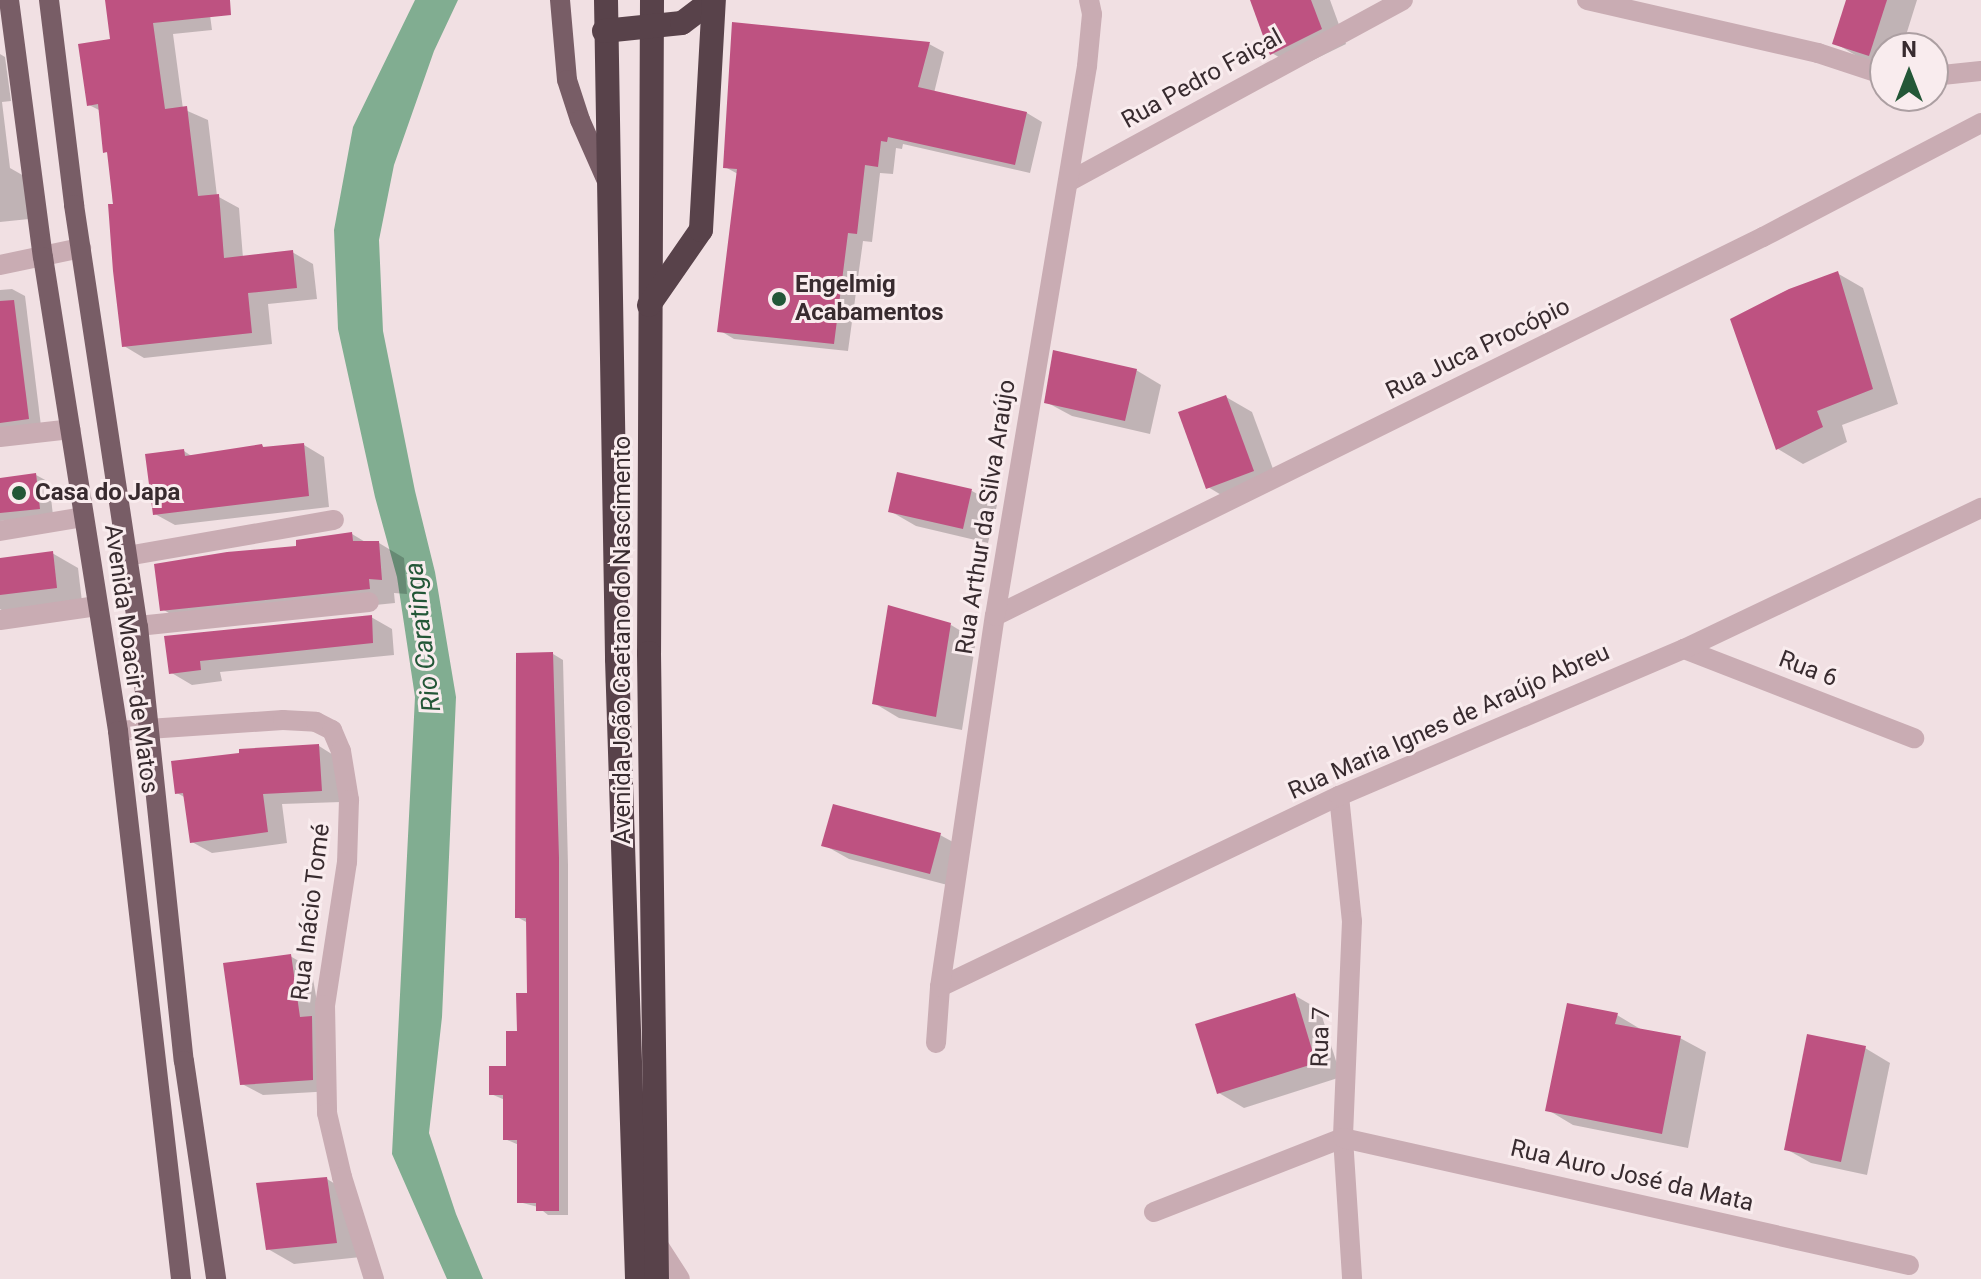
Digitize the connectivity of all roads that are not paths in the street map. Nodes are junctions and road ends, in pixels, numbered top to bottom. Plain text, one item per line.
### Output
1 (9, 0) edge
2 (49, 0) edge
3 (560, 0) edge
4 (606, 0) edge
5 (652, 0) edge
6 (714, 0) edge
7 (1089, 0) edge
8 (1403, 0) edge
9 (1587, 0) edge
10 (653, 27) junction
11 (604, 31) junction
12 (1869, 70) edge
13 (1981, 71) edge
14 (1949, 74) edge
15 (1981, 123) edge
16 (606, 179) junction
17 (1068, 182) junction
18 (81, 248) junction
19 (43, 257) junction
20 (0, 265) edge
21 (649, 305) junction
22 (71, 429) junction
23 (0, 437) edge
24 (1981, 508) edge
25 (84, 517) junction
26 (334, 520) dead end
27 (0, 531) edge
28 (127, 556) junction
29 (369, 602) dead end
30 (97, 606) junction
31 (995, 616) junction
32 (0, 620) edge
33 (138, 626) junction
34 (1684, 649) junction
35 (151, 727) junction
36 (118, 731) junction
37 (1914, 738) dead end
38 (1339, 796) junction
39 (940, 987) junction
40 (936, 1043) dead end
41 (1343, 1138) junction
42 (1154, 1212) dead end
43 (658, 1245) junction
44 (1909, 1265) dead end
45 (181, 1279) edge
46 (216, 1279) edge
47 (374, 1279) edge
48 (637, 1279) edge
49 (657, 1279) edge
50 (680, 1279) edge
51 (1352, 1279) edge

1 - 19 main road, Avenida Moacir de Matos
2 - 18 main road, Avenida Moacir de Matos
3 - 16 main road, Avenida João Caetano do Nascimento
4 - 11 highway, Avenida João Caetano do Nascimento
5 - 10 highway, Avenida João Caetano do Nascimento
6 - 10 highway
6 - 21 highway
7 - 17 street, Rua Arthur da Silva Araújo
8 - 17 street, Rua Pedro Faiçal
9 - 12 street
10 - 11 highway
10 - 21 highway, Avenida João Caetano do Nascimento
11 - 16 highway, Avenida João Caetano do Nascimento
13 - 14 street
15 - 31 street, Rua Juca Procópio
16 - 48 highway, Avenida João Caetano do Nascimento
17 - 31 street, Rua Arthur da Silva Araújo
18 - 19 street
18 - 28 main road, Avenida Moacir de Matos
19 - 20 street
19 - 22 main road, Avenida Moacir de Matos
21 - 43 highway, Avenida João Caetano do Nascimento
22 - 23 street
22 - 25 main road, Avenida Moacir de Matos
24 - 34 street, Rua Maria Ignes de Araújo Abreu
25 - 27 street
25 - 30 main road, Avenida Moacir de Matos
26 - 28 street
28 - 33 main road, Avenida Moacir de Matos
29 - 33 street
30 - 32 street
30 - 36 main road, Avenida Moacir de Matos
31 - 39 street, Rua Arthur da Silva Araújo
33 - 35 main road, Avenida Moacir de Matos
34 - 37 street, Rua 6
34 - 38 street, Rua Maria Ignes de Araújo Abreu
35 - 36 street, Rua Inácio Tomé
35 - 46 main road, Avenida Moacir de Matos
35 - 47 street, Rua Inácio Tomé
36 - 45 main road, Avenida Moacir de Matos
38 - 39 street, Rua Maria Ignes de Araújo Abreu
38 - 41 street, Rua 7
39 - 40 street, Rua Arthur da Silva Araújo
41 - 42 street
41 - 44 street, Rua Auro José da Mata
41 - 51 street, Rua 7
43 - 49 highway, Avenida João Caetano do Nascimento
43 - 50 street

